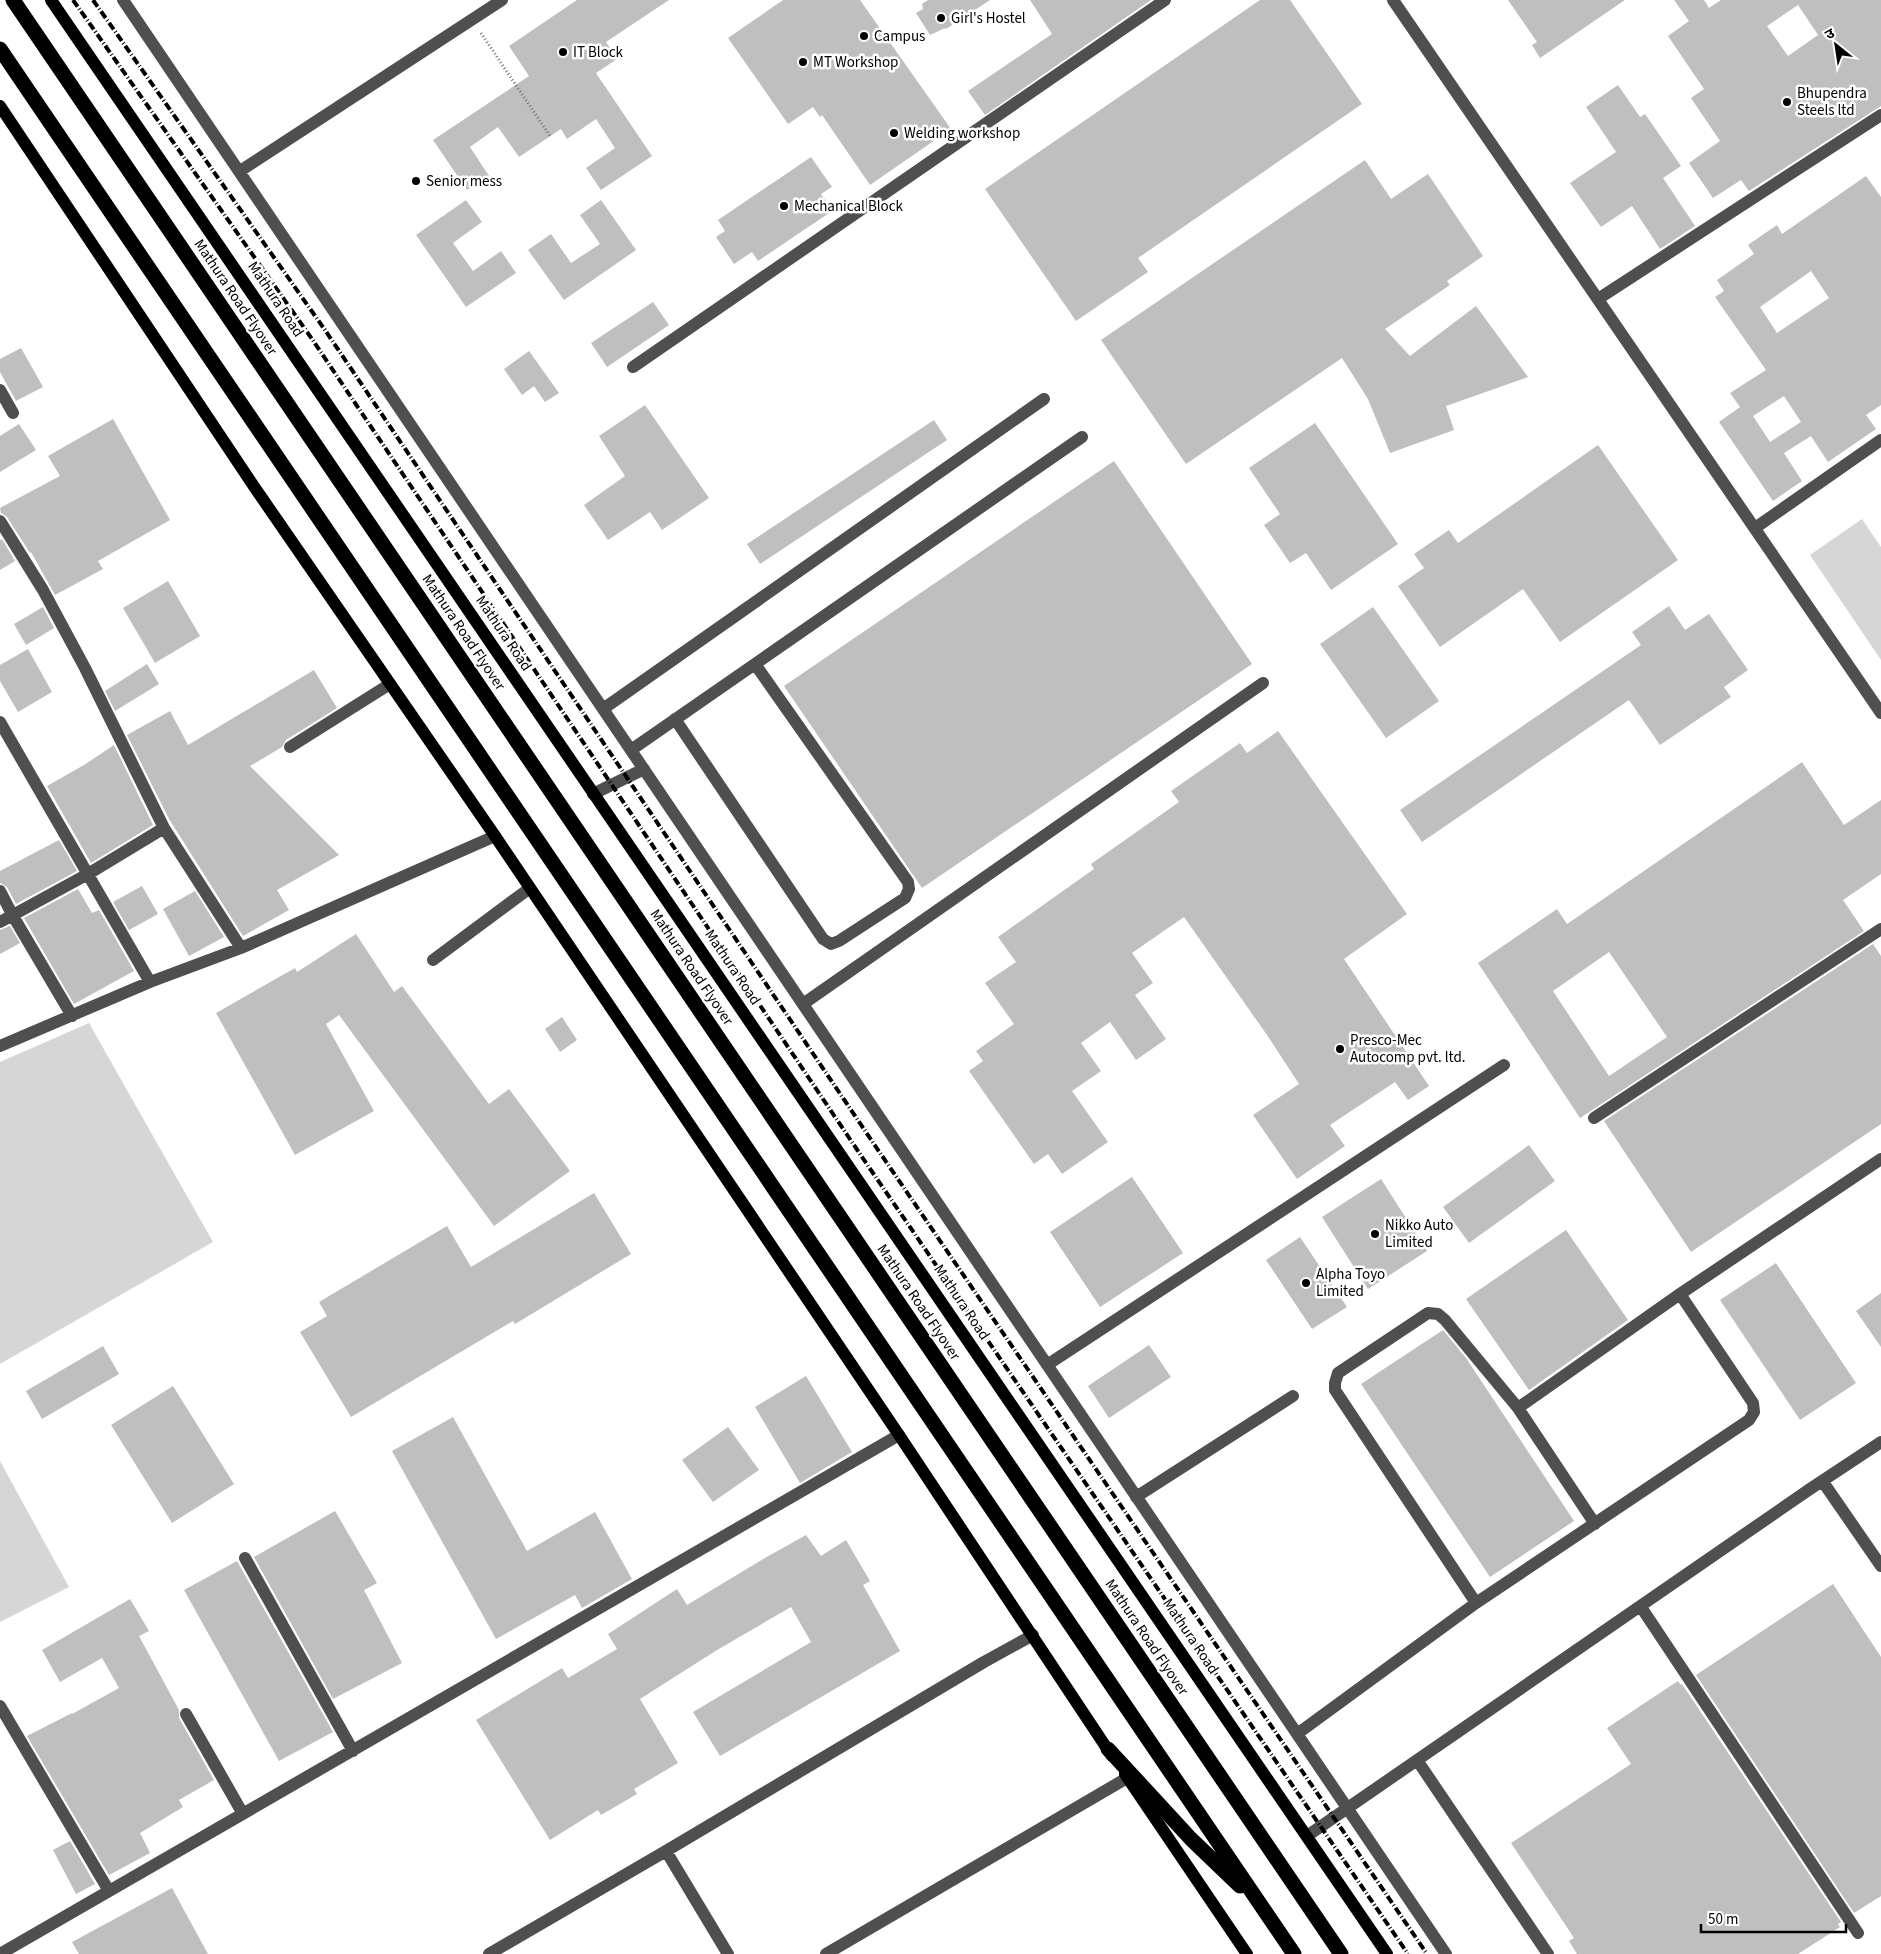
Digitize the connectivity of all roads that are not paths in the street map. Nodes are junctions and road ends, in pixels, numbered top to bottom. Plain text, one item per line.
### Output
1 (13, 0) edge
2 (51, 0) edge
3 (123, 0) edge
4 (502, 0) edge
5 (1165, 0) edge
6 (1393, 0) edge
7 (0, 49) edge
8 (0, 106) edge
9 (1881, 115) edge
10 (240, 171) junction
11 (1598, 299) junction
12 (633, 367) dead end
13 (0, 390) edge
14 (1044, 399) dead end
15 (13, 413) dead end
16 (1082, 436) dead end
17 (1881, 440) edge
18 (0, 522) edge
19 (1755, 528) junction
20 (755, 664) junction
21 (1263, 683) dead end
22 (390, 684) junction
23 (603, 708) junction
24 (1881, 713) edge
25 (675, 720) junction
26 (0, 722) edge
27 (290, 747) dead end
28 (631, 750) junction
29 (644, 769) junction
30 (593, 794) junction
31 (164, 828) junction
32 (495, 836) junction
33 (88, 874) junction
34 (530, 888) junction
35 (0, 891) edge
36 (13, 916) junction
37 (0, 922) edge
38 (1881, 929) edge
39 (241, 948) junction
40 (433, 960) dead end
41 (150, 982) junction
42 (803, 1004) junction
43 (72, 1016) junction
44 (0, 1046) edge
45 (1504, 1066) dead end
46 (1594, 1118) dead end
47 (1881, 1159) edge
48 (1680, 1294) junction
49 (1047, 1365) junction
50 (1293, 1396) dead end
51 (1518, 1408) junction
52 (899, 1435) junction
53 (1881, 1442) edge
54 (1823, 1482) junction
55 (1136, 1497) junction
56 (1596, 1524) junction
57 (245, 1558) dead end
58 (1881, 1566) edge
59 (1476, 1603) junction
60 (1640, 1607) junction
61 (1033, 1635) junction
62 (0, 1706) edge
63 (186, 1714) dead end
64 (1297, 1734) junction
65 (1108, 1749) junction
66 (353, 1751) junction
67 (1417, 1760) junction
68 (1127, 1778) junction
69 (1348, 1809) junction
70 (244, 1814) junction
71 (1307, 1836) junction
72 (666, 1851) junction
73 (109, 1891) junction
74 (1263, 1908) junction
75 (1858, 1933) dead end
76 (847, 1949) edge
77 (0, 1954) edge
78 (489, 1954) edge
79 (728, 1954) edge
80 (826, 1954) edge
81 (1247, 1954) edge
82 (1294, 1954) edge
83 (1341, 1954) edge
84 (1387, 1954) edge
85 (1446, 1954) edge
86 (1548, 1954) edge

1 - 83 highway, Mathura Road Flyover
2 - 30 main road, Mathura Road
3 - 10 street
4 - 10 street
5 - 12 street
6 - 11 street
7 - 74 highway
8 - 22 main road
9 - 11 street
10 - 23 street
11 - 19 street
13 - 15 street
14 - 23 street
16 - 20 street
17 - 19 street
18 - 31 street
19 - 24 street
20 - 25 street
20 - 25 street
21 - 42 street
22 - 27 street
22 - 32 main road
23 - 28 street
25 - 28 street
26 - 33 street
28 - 29 street
29 - 30 street
29 - 42 street
30 - 71 main road, Mathura Road
31 - 33 street
31 - 39 street
32 - 34 main road
32 - 39 street
33 - 36 street
33 - 41 street
34 - 40 street
34 - 52 main road
35 - 36 street
36 - 37 street
36 - 43 street
38 - 46 street
39 - 41 street
41 - 43 street
42 - 49 street
43 - 44 street
45 - 49 street
47 - 48 street
48 - 51 street
48 - 56 street
49 - 55 street
50 - 55 street
51 - 56 street
51 - 59 street
52 - 61 main road
52 - 66 street
53 - 54 street
54 - 58 street
54 - 60 street
55 - 64 street
56 - 59 street
57 - 66 street
59 - 64 street
60 - 67 street
60 - 75 street
61 - 65 main road
61 - 72 street
62 - 73 street
63 - 70 street
64 - 69 street
65 - 68 main road
65 - 74 highway
66 - 70 street
67 - 69 street
67 - 86 street
68 - 76 street
68 - 81 main road
69 - 71 street
69 - 85 street
70 - 73 street
71 - 84 main road, Mathura Road
72 - 78 street
72 - 79 street
73 - 77 street
74 - 82 highway
76 - 80 street

